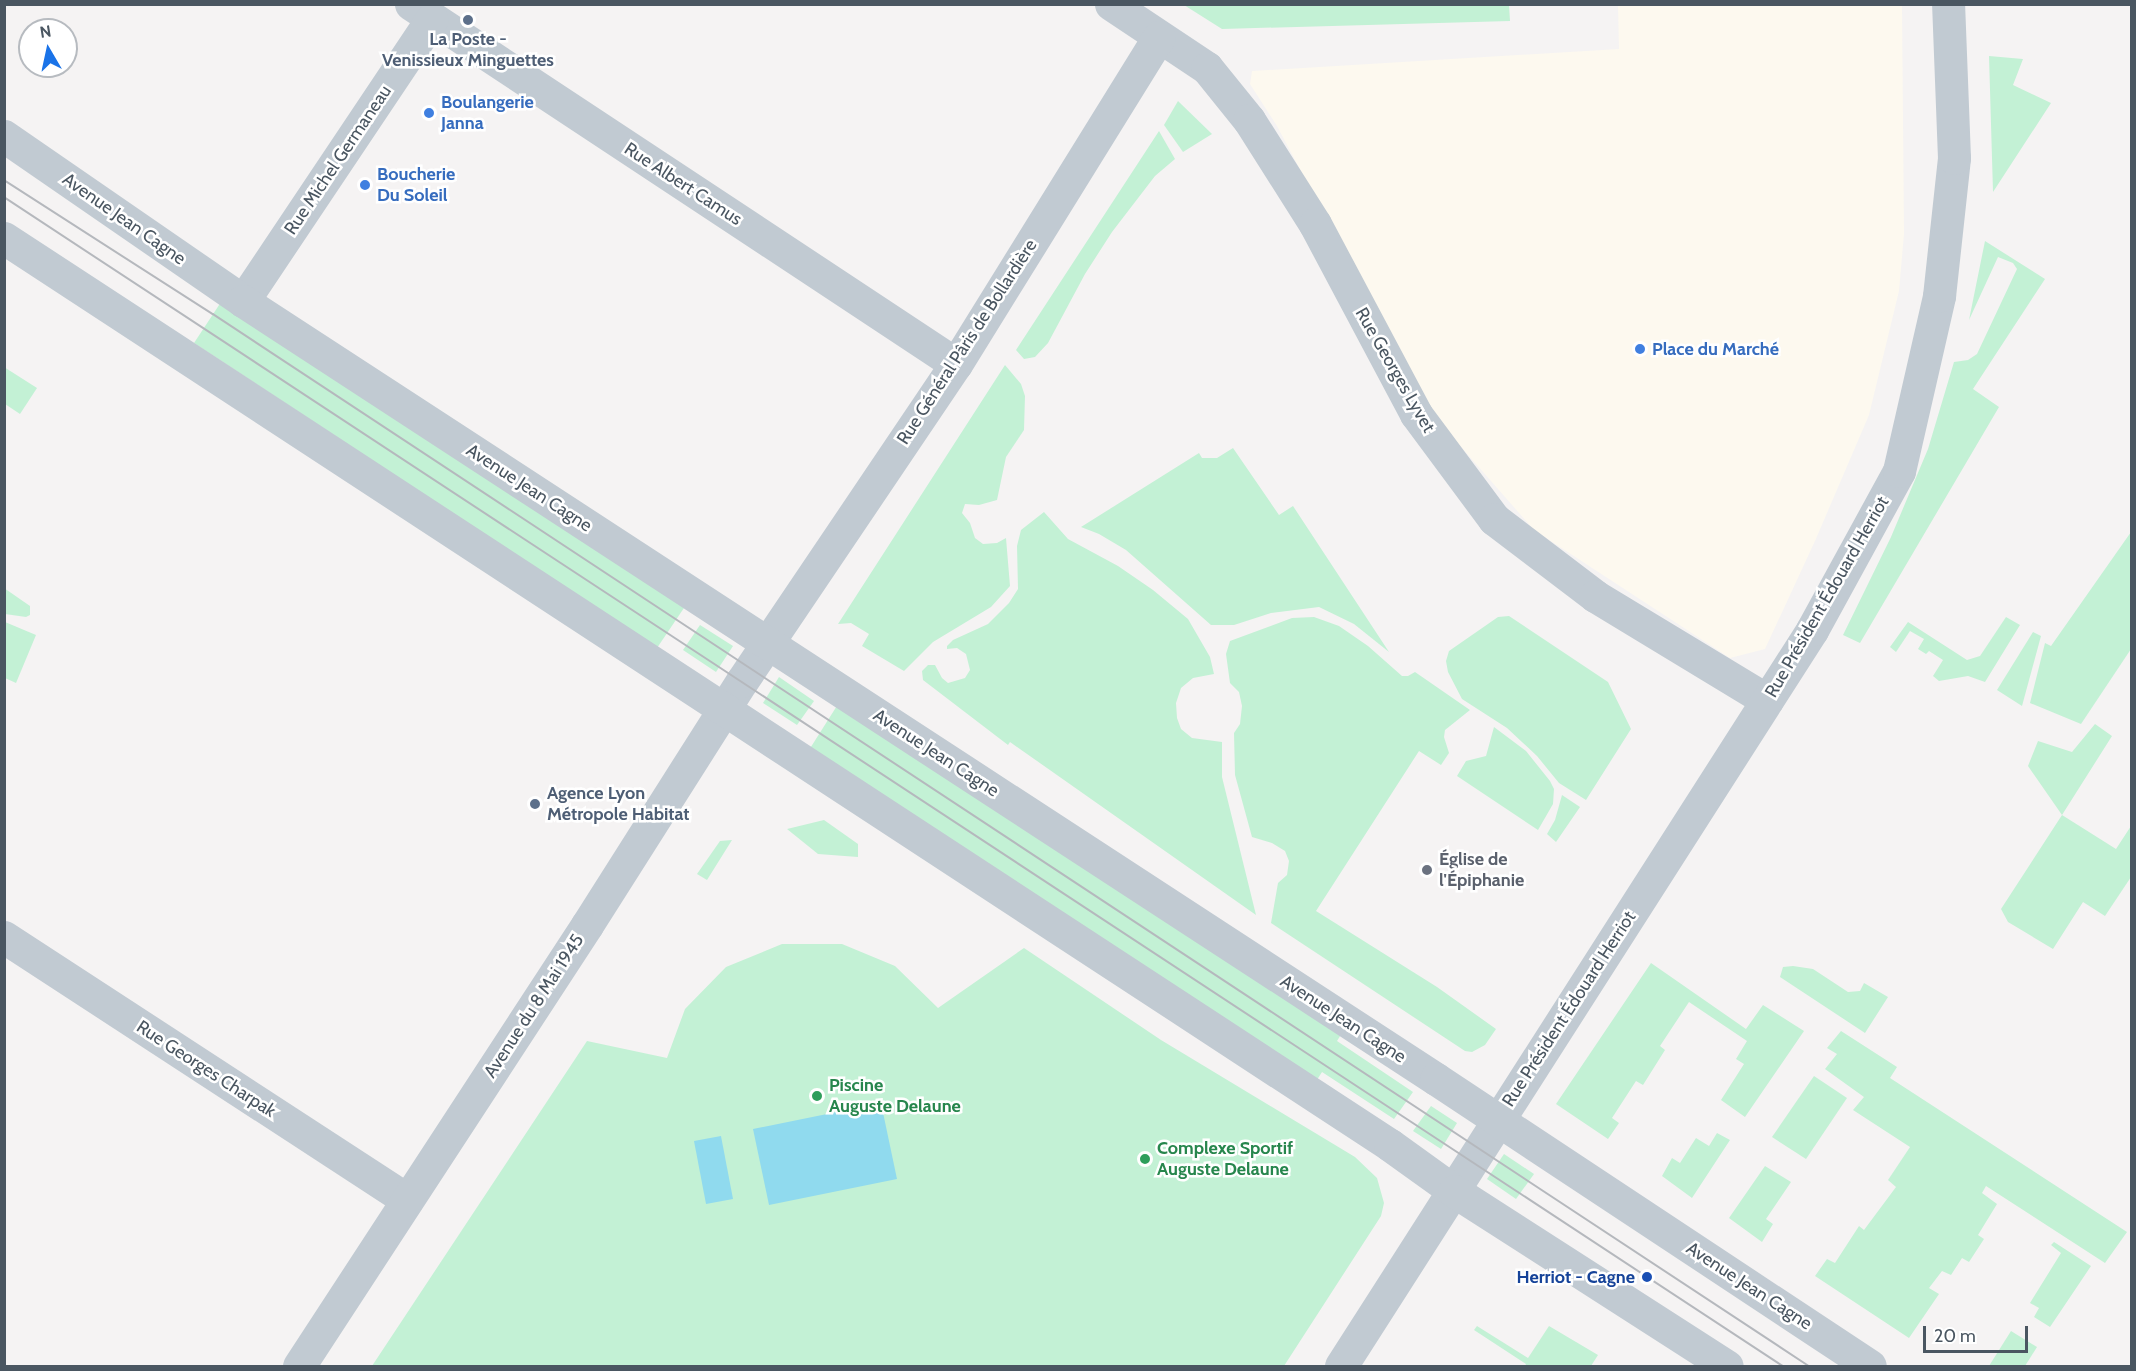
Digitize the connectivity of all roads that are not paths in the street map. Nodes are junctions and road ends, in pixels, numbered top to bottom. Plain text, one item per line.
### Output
1 (1111, 4) edge
2 (1948, 4) edge
3 (421, 12) edge
4 (1159, 37) junction
5 (4, 136) edge
6 (4, 238) edge
7 (243, 301) junction
8 (956, 364) junction
9 (767, 643) junction
10 (1767, 700) junction
11 (723, 711) junction
12 (4, 938) edge
13 (1498, 1120) junction
14 (1454, 1191) junction
15 (406, 1200) junction
16 (299, 1366) edge
17 (1341, 1366) edge
18 (1727, 1366) edge
19 (1870, 1366) edge

1 - 4 street, Rue Georges Lyvet
2 - 10 street, Rue Président Édouard Herriot
3 - 7 street, Rue Michel Germaneau
3 - 8 street, Rue Albert Camus
4 - 8 street, Rue Général Pâris de Bollardière
4 - 10 street, Rue Georges Lyvet
5 - 7 street, Avenue Jean Cagne
6 - 11 street
7 - 9 street, Avenue Jean Cagne
8 - 9 street, Rue Général Pâris de Bollardière
9 - 11 street, Avenue du 8 Mai 1945
9 - 13 street, Avenue Jean Cagne
10 - 13 street, Rue Président Édouard Herriot
11 - 14 street
11 - 15 street, Avenue du 8 Mai 1945
12 - 15 street, Rue Georges Charpak
13 - 14 street, Rue Président Édouard Herriot
13 - 19 street, Avenue Jean Cagne
14 - 17 street, Rue Président Édouard Herriot
14 - 18 street
15 - 16 street, Avenue du 8 Mai 1945

